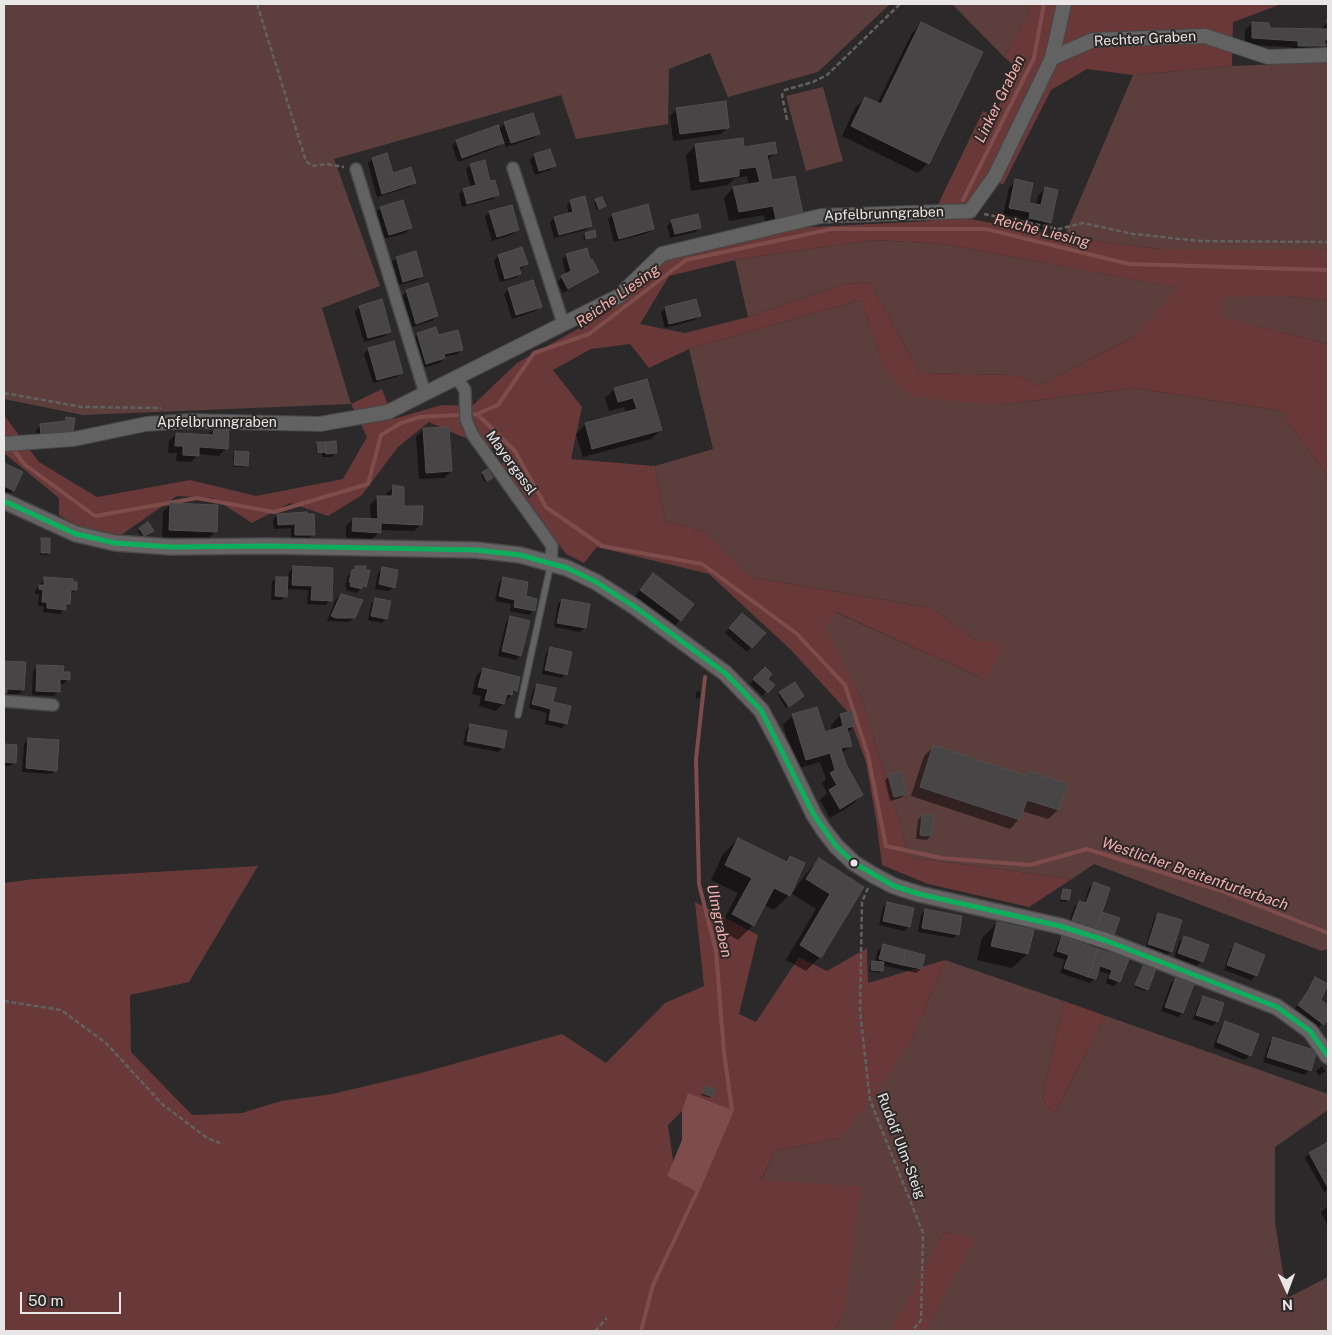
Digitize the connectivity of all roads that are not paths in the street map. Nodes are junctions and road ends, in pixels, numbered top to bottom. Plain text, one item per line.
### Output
1 (1064, 4) edge
2 (1328, 55) edge
3 (1052, 58) junction
4 (513, 168) dead end
5 (356, 169) road end
6 (563, 323) junction
7 (456, 377) junction
8 (426, 393) junction
9 (4, 444) edge
10 (4, 501) edge
11 (551, 562) junction
12 (4, 700) edge
13 (53, 705) dead end
14 (518, 715) dead end
15 (1328, 1056) edge

1 - 3 street
2 - 3 street, Rechter Graben
3 - 6 street, Apfelbrunngraben
4 - 6 street
5 - 8 street
6 - 7 street, Apfelbrunngraben
7 - 8 street, Apfelbrunngraben
7 - 11 street, Mayergassl
8 - 9 street, Apfelbrunngraben
10 - 11 main road
11 - 14 lane
11 - 15 main road
12 - 13 street

